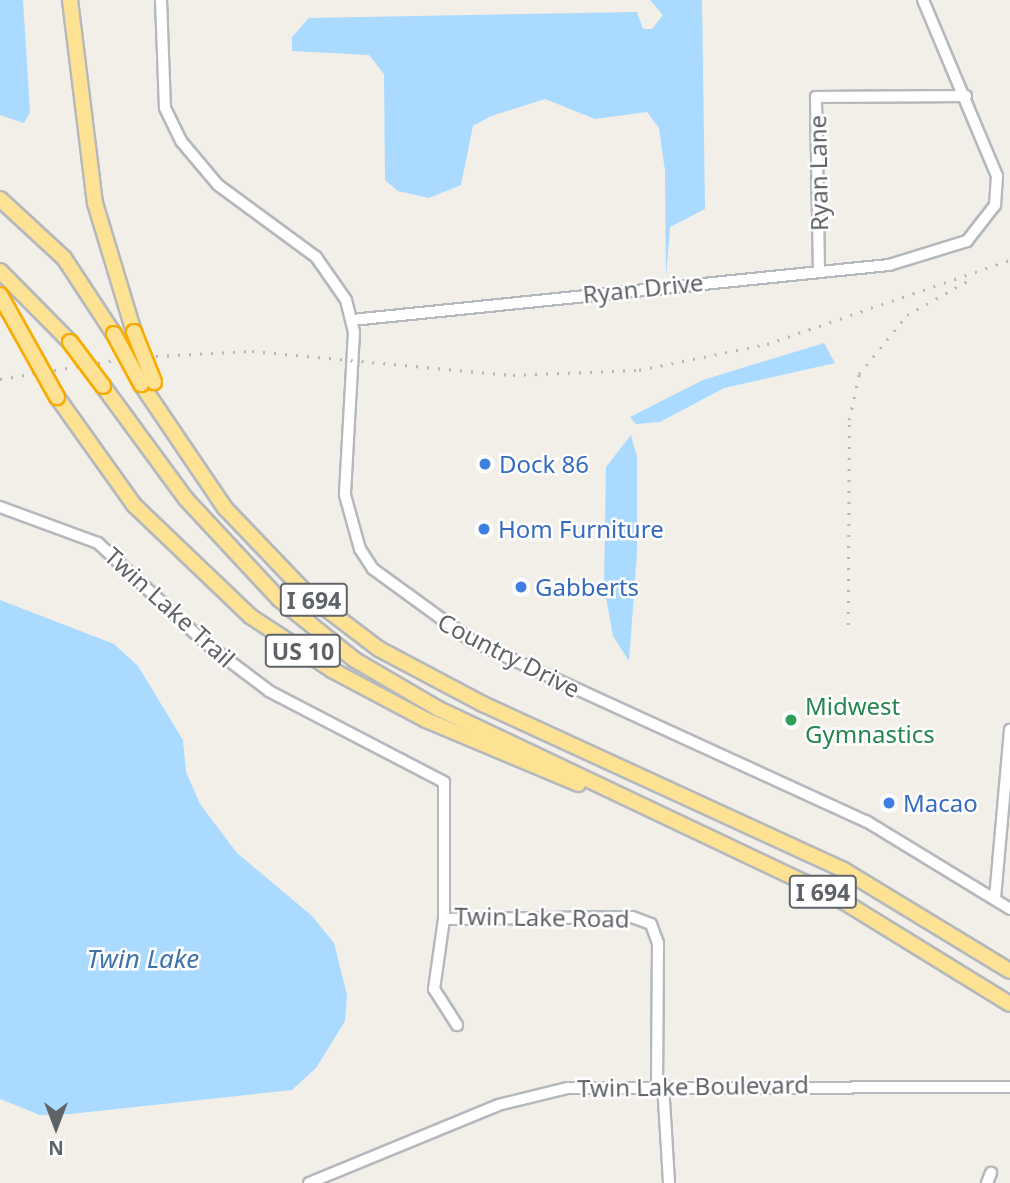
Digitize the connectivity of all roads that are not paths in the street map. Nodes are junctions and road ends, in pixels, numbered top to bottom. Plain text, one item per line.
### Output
1 (70, 0) edge
2 (161, 0) edge
3 (923, 0) edge
4 (966, 96) junction
5 (0, 199) edge
6 (0, 271) edge
7 (819, 272) junction
8 (0, 295) edge
9 (352, 320) junction
10 (148, 383) junction
11 (0, 507) edge
12 (1010, 730) edge
13 (444, 782) joint
14 (625, 801) junction
15 (995, 898) junction
16 (1010, 909) edge
17 (444, 919) junction
18 (1010, 971) edge
19 (1010, 1004) edge
20 (457, 1025) dead end
21 (660, 1084) junction
22 (1010, 1087) edge
23 (309, 1183) edge
24 (668, 1183) edge

1 - 10 highway, bridge
2 - 9 street, Country Drive
3 - 4 street, Ryan Drive
4 - 7 street, Ryan Drive
4 - 7 street, Ryan Lane
5 - 10 highway, I 694, bridge
6 - 14 highway, I 694, bridge
7 - 9 street, Ryan Drive
8 - 14 highway, US 10, bridge
9 - 15 street, Country Drive
10 - 18 highway, I 694
11 - 13 street, Twin Lake Trail
12 - 15 street
13 - 17 street, Twin Lake Road
14 - 19 highway, I 694
15 - 16 street, Country Drive
17 - 20 street
17 - 21 street, Twin Lake Road
21 - 22 street, Twin Lake Boulevard
21 - 23 street, Twin Lake Boulevard
21 - 24 street, Twin Lake Road

